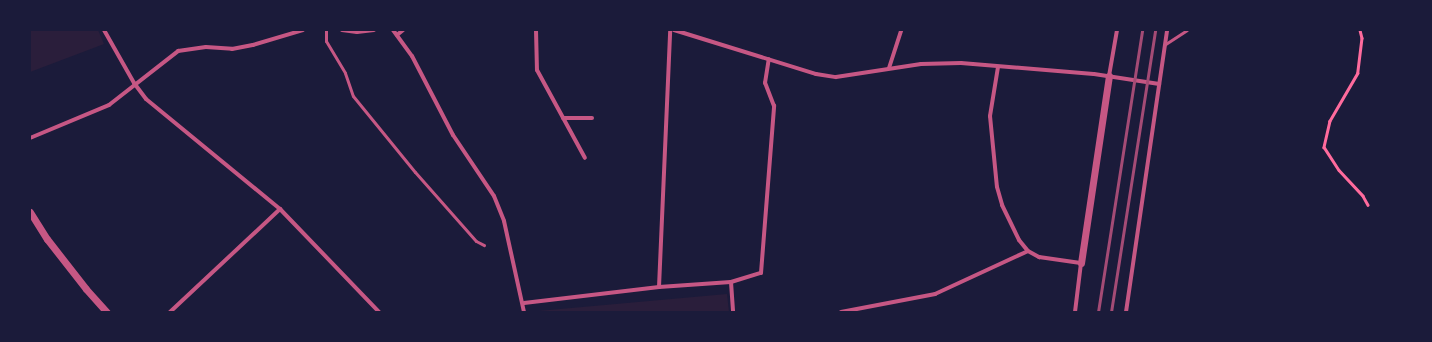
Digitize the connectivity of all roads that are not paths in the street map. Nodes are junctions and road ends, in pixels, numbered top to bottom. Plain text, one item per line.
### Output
1 (104, 30) edge
2 (303, 30) edge
3 (326, 30) edge
4 (342, 30) edge
5 (374, 30) edge
6 (393, 30) edge
7 (403, 30) edge
8 (536, 30) edge
9 (670, 30) edge
10 (674, 30) edge
11 (900, 30) edge
12 (1117, 30) edge
13 (1167, 30) edge
14 (1187, 30) edge
15 (397, 35) junction
16 (1164, 45) junction
17 (769, 59) junction
18 (998, 67) junction
19 (889, 68) junction
20 (1109, 76) junction
21 (134, 83) junction
22 (1159, 84) junction
23 (563, 118) junction
24 (592, 118) dead end
25 (30, 138) edge
26 (585, 158) dead end
27 (280, 209) junction
28 (30, 212) edge
29 (484, 245) dead end
30 (1028, 251) junction
31 (1081, 263) junction
32 (732, 282) junction
33 (659, 287) junction
34 (524, 303) junction
35 (107, 312) edge
36 (170, 312) edge
37 (379, 312) edge
38 (524, 312) edge
39 (733, 312) edge
40 (841, 312) edge
41 (1075, 312) edge
42 (1126, 312) edge

1 - 21 street
2 - 21 street
3 - 29 lane
4 - 5 street
6 - 15 street
7 - 15 street
8 - 23 street
9 - 33 street
10 - 17 street
11 - 19 street
12 - 20 street
13 - 16 street
14 - 16 lane
15 - 34 street
16 - 22 street
17 - 19 street
17 - 32 street
18 - 19 street
18 - 20 street
18 - 30 street
20 - 22 street
20 - 31 street
21 - 25 street
21 - 27 street
22 - 42 street
23 - 24 street
23 - 26 street
27 - 36 street
27 - 37 street
28 - 35 street
30 - 31 street
30 - 40 street
31 - 41 street
32 - 33 street
32 - 39 street
33 - 34 street
34 - 38 street

